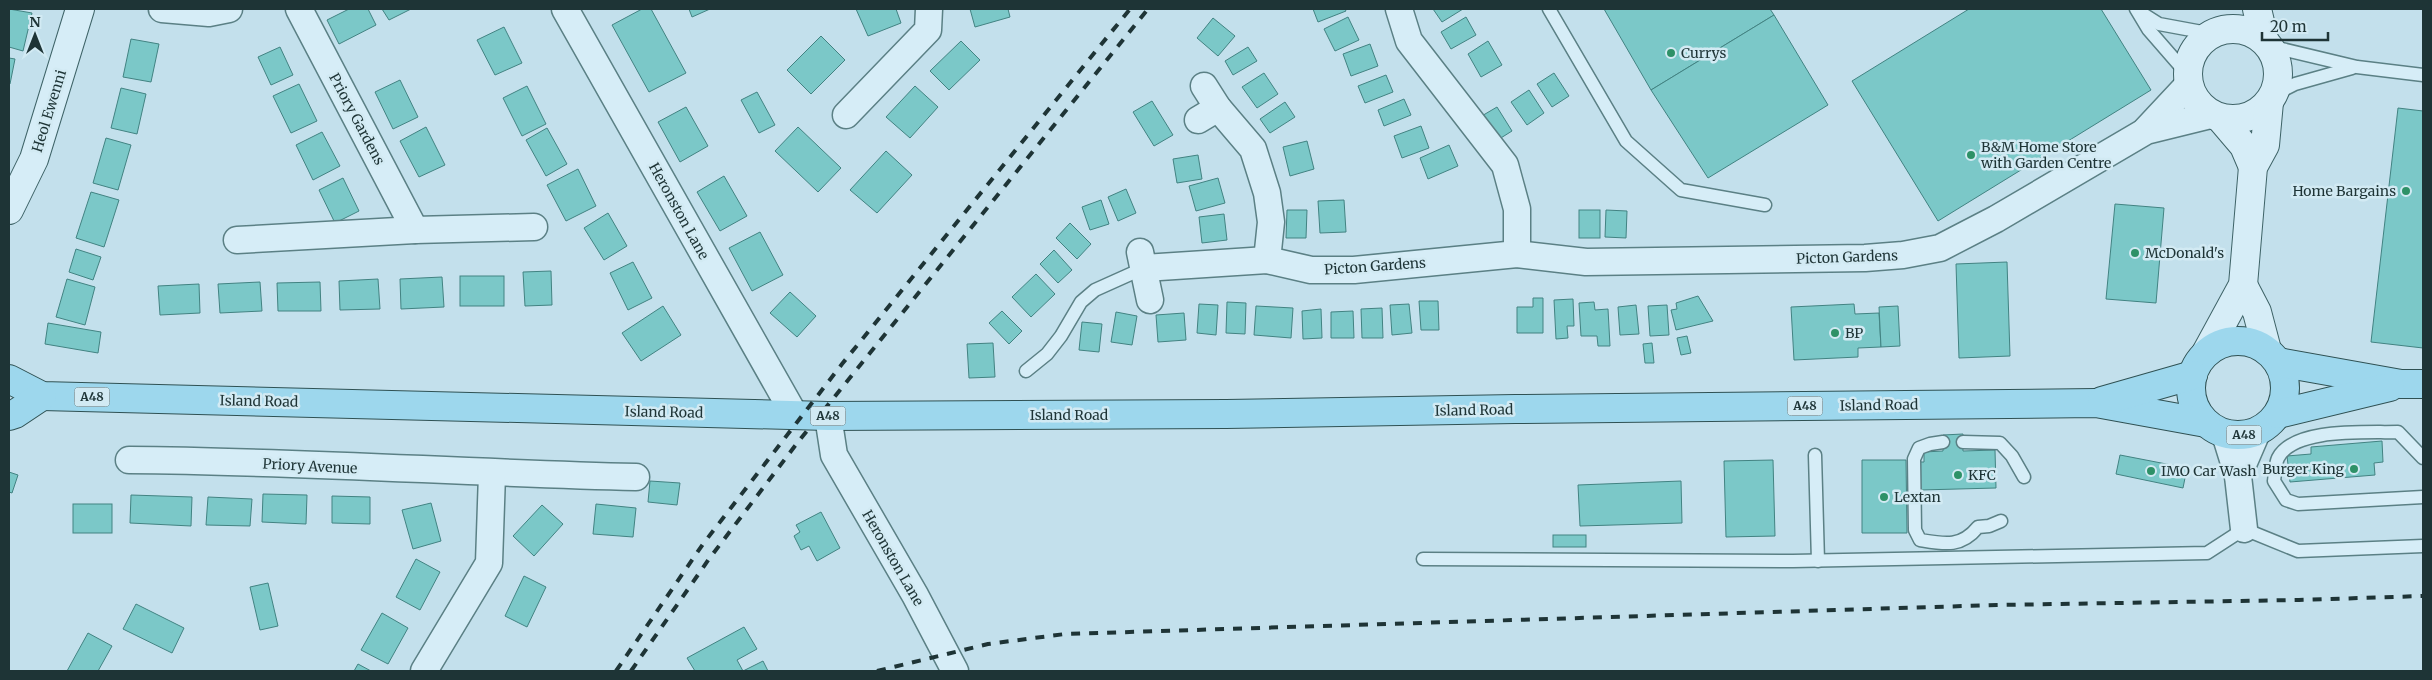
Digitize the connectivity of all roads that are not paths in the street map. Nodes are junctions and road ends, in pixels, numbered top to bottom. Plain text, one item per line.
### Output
1 (80, 9) edge
2 (162, 9) edge
3 (228, 9) edge
4 (299, 9) edge
5 (929, 9) edge
6 (1399, 9) edge
7 (1549, 9) edge
8 (2136, 9) edge
9 (2257, 9) edge
10 (568, 10) edge
11 (2218, 25) edge
12 (2266, 42) junction
13 (2357, 67) junction
14 (2423, 75) edge
15 (2188, 80) junction
16 (1204, 86) dead end
17 (2271, 99) junction
18 (846, 115) dead end
19 (2216, 117) junction
20 (2146, 131) junction
21 (2253, 167) junction
22 (1765, 205) dead end
23 (9, 210) edge
24 (534, 227) dead end
25 (415, 230) junction
26 (237, 240) dead end
27 (1516, 254) junction
28 (1142, 260) junction
29 (1267, 260) junction
30 (2243, 285) junction
31 (1150, 300) dead end
32 (2272, 356) junction
33 (2199, 364) junction
34 (1026, 371) dead end
35 (9, 379) edge
36 (2412, 384) edge
37 (42, 396) junction
38 (2096, 403) junction
39 (794, 414) junction
40 (2278, 414) junction
41 (9, 416) edge
42 (828, 416) junction
43 (2215, 428) junction
44 (2257, 432) junction
45 (1943, 442) dead end
46 (1963, 442) dead end
47 (1816, 455) dead end
48 (2423, 458) edge
49 (129, 460) dead end
50 (492, 474) junction
51 (2238, 476) junction
52 (636, 477) dead end
53 (2024, 477) dead end
54 (2423, 497) edge
55 (2001, 521) dead end
56 (2244, 529) junction
57 (2423, 546) edge
58 (1423, 559) dead end
59 (1818, 561) junction
60 (424, 671) edge
61 (955, 671) edge

1 - 23 street, Heol Ewenni
2 - 3 street
4 - 25 street, Priory Gardens
5 - 18 street
6 - 27 street
7 - 22 lane
8 - 11 lane
8 - 15 lane
9 - 12 street
10 - 39 street, Heronston Lane
11 - 12 street
11 - 15 street
12 - 13 lane
12 - 17 street
13 - 14 lane
13 - 17 lane
15 - 19 street
15 - 20 street, Picton Gardens
16 - 29 street
17 - 19 street
17 - 21 street
19 - 20 street, Picton Gardens
19 - 21 street
20 - 27 street, Picton Gardens
21 - 30 street
24 - 25 street
25 - 26 street
27 - 29 street, Picton Gardens
28 - 29 street, Picton Gardens
28 - 31 street
28 - 34 lane
30 - 32 street
30 - 33 street
32 - 33 main road, A48
32 - 36 main road, A48
32 - 40 main road, A48
33 - 38 main road, A48
33 - 43 main road
35 - 37 main road, Island Road / A48
36 - 40 main road, A48
37 - 39 main road, Island Road / A48
37 - 41 main road
38 - 42 main road, Island Road / A48
38 - 43 main road, A48
39 - 42 main road, Island Road / A48
40 - 44 main road, A48
42 - 61 street, Heronston Lane
43 - 44 main road, A48
43 - 51 street
44 - 51 street
45 - 55 lane
46 - 53 lane
47 - 59 lane
48 - 54 lane
49 - 50 street, Priory Avenue
50 - 52 street, Priory Avenue
50 - 60 street
51 - 56 street
56 - 57 lane
56 - 59 lane
58 - 59 lane

